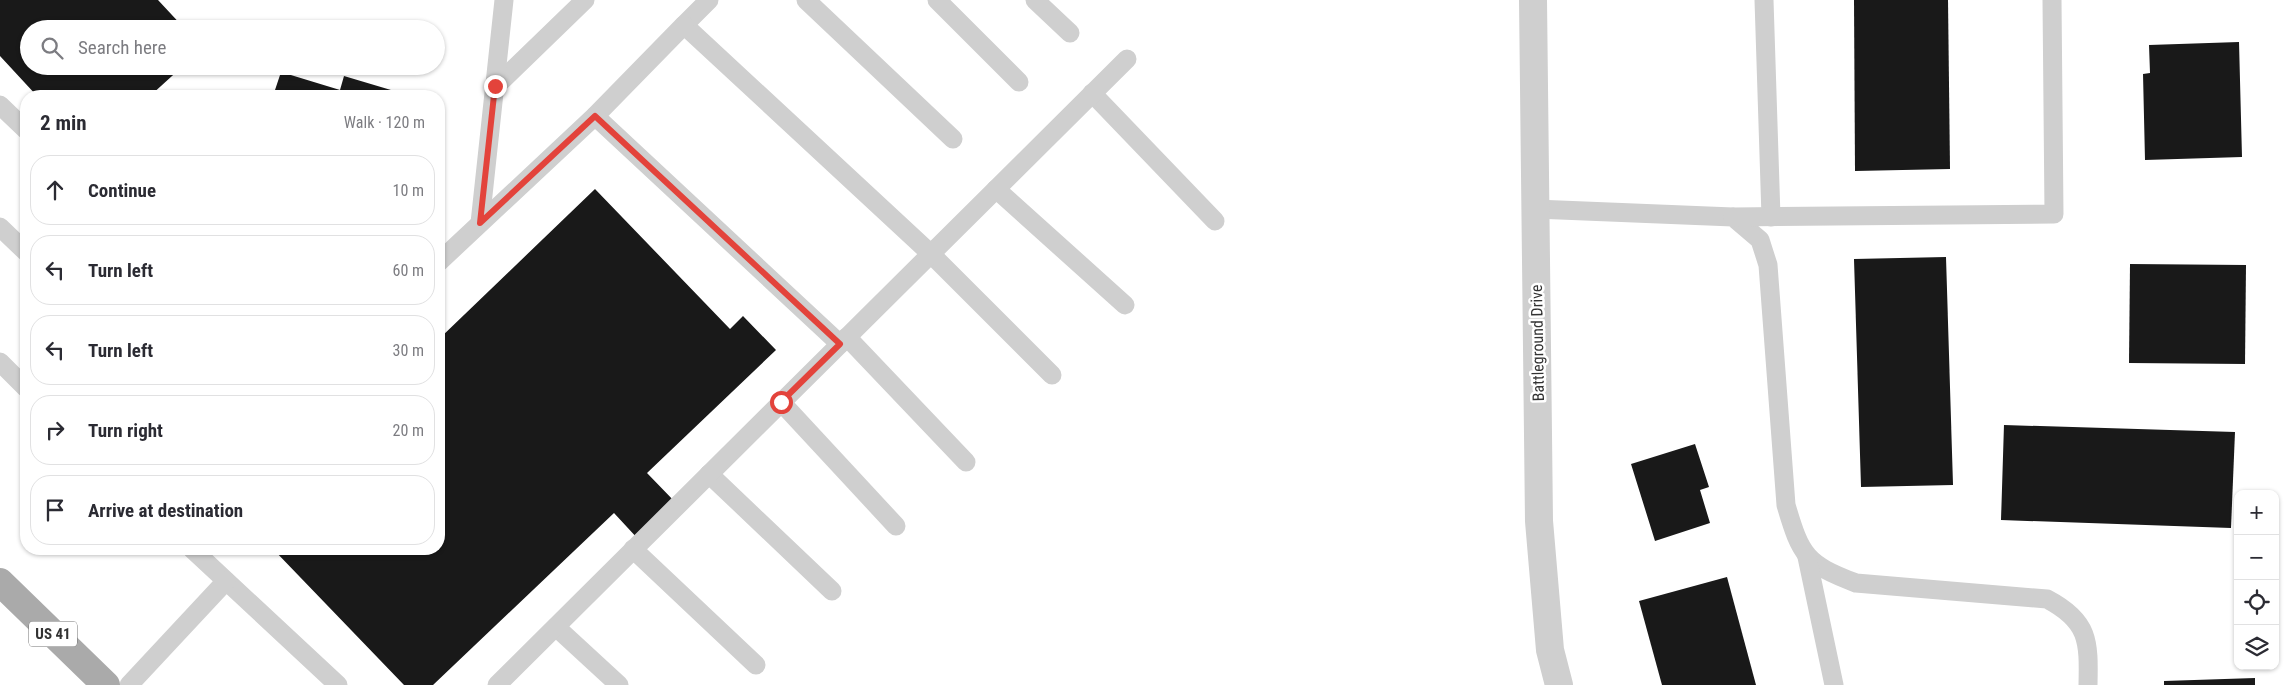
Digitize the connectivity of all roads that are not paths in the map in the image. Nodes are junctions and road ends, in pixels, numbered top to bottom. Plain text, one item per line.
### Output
1 (504, 0) edge
2 (585, 0) edge
3 (709, 0) edge
4 (806, 0) edge
5 (937, 0) edge
6 (1034, 0) edge
7 (1533, 0) edge
8 (1764, 0) edge
9 (2052, 0) edge
10 (684, 25) junction
11 (1070, 33) dead end
12 (1127, 58) dead end
13 (1019, 82) dead end
14 (495, 86) junction
15 (1092, 93) junction
16 (0, 105) edge
17 (595, 116) junction
18 (20, 124) edge
19 (953, 139) dead end
20 (996, 188) junction
21 (1535, 209) junction
22 (1733, 217) junction
23 (1771, 217) junction
24 (1215, 221) dead end
25 (480, 223) junction
26 (0, 226) edge
27 (20, 246) edge
28 (931, 254) junction
29 (445, 256) edge
30 (1125, 306) dead end
31 (843, 340) junction
32 (0, 362) edge
33 (1052, 375) dead end
34 (20, 382) edge
35 (781, 402) junction
36 (966, 462) dead end
37 (709, 474) junction
38 (896, 526) dead end
39 (633, 549) junction
40 (198, 555) edge
41 (1807, 557) junction
42 (226, 581) junction
43 (0, 582) edge
44 (832, 591) dead end
45 (556, 627) junction
46 (756, 665) dead end
47 (500, 684) edge
48 (106, 685) edge
49 (129, 685) edge
50 (338, 685) edge
51 (619, 685) edge
52 (1559, 685) edge
53 (1834, 685) edge
54 (2088, 685) edge

1 - 14 lane
2 - 14 lane
3 - 10 lane
4 - 19 lane
5 - 13 lane
6 - 11 lane
7 - 21 street, Battleground Drive
8 - 23 lane
9 - 23 lane
10 - 17 lane
10 - 28 lane
12 - 15 lane
14 - 25 lane
15 - 20 lane
15 - 24 lane
16 - 18 lane
17 - 25 lane
17 - 31 lane
20 - 28 lane
20 - 30 lane
21 - 22 lane
21 - 52 street, Battleground Drive
22 - 23 lane
22 - 41 lane
25 - 29 lane
26 - 27 lane
28 - 31 lane
28 - 33 lane
31 - 35 lane
31 - 36 lane
32 - 34 lane
35 - 37 lane
35 - 38 lane
37 - 39 lane
37 - 44 lane
39 - 45 lane
39 - 46 lane
40 - 42 lane
41 - 53 lane
41 - 54 lane
42 - 49 lane
42 - 50 lane
43 - 48 main road, US 41
45 - 47 lane
45 - 51 lane

